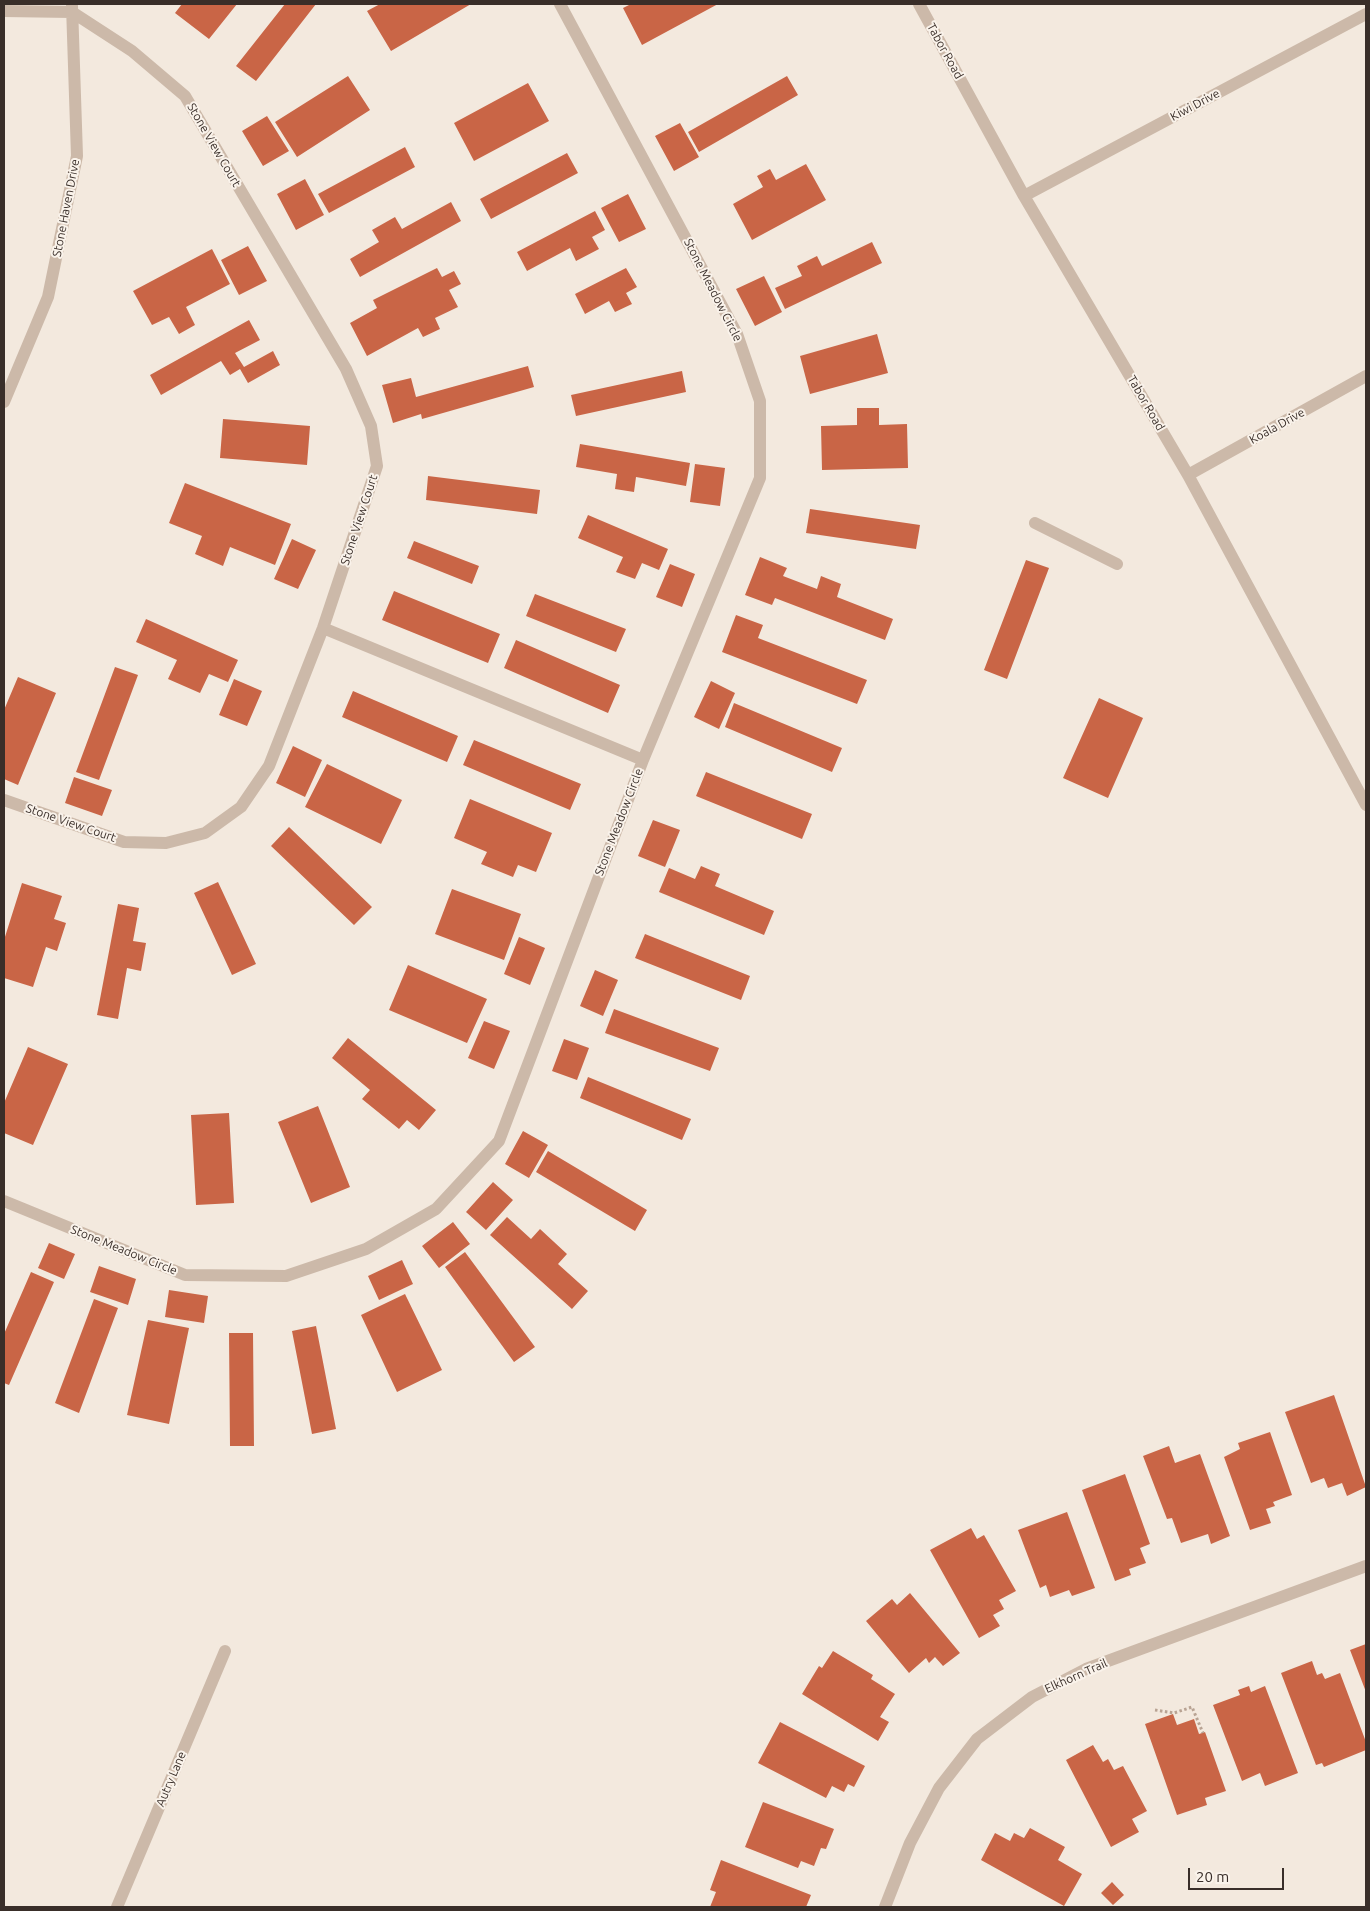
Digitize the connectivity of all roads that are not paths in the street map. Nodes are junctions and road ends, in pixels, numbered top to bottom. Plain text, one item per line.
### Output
1 (560, 4) edge
2 (919, 4) edge
3 (72, 8) edge
4 (4, 11) edge
5 (1366, 14) edge
6 (1024, 196) junction
7 (1366, 376) edge
8 (4, 402) edge
9 (1188, 475) junction
10 (1035, 523) dead end
11 (1117, 564) dead end
12 (323, 628) junction
13 (643, 760) junction
14 (4, 800) edge
15 (1366, 805) edge
16 (4, 1201) edge
17 (1366, 1566) edge
18 (225, 1651) dead end
19 (117, 1907) edge
20 (885, 1907) edge

1 - 13 street, Stone Meadow Circle
2 - 6 street, Tabor Road
3 - 4 street
3 - 8 street, Stone Haven Drive
3 - 12 street, Stone View Court
5 - 6 street, Kiwi Drive
6 - 9 street, Tabor Road
7 - 9 street, Koala Drive
9 - 15 street, Tabor Road
10 - 11 street
12 - 13 street
12 - 14 street, Stone View Court
13 - 16 street, Stone Meadow Circle
17 - 20 street, Elkhorn Trail
18 - 19 street, Autry Lane

